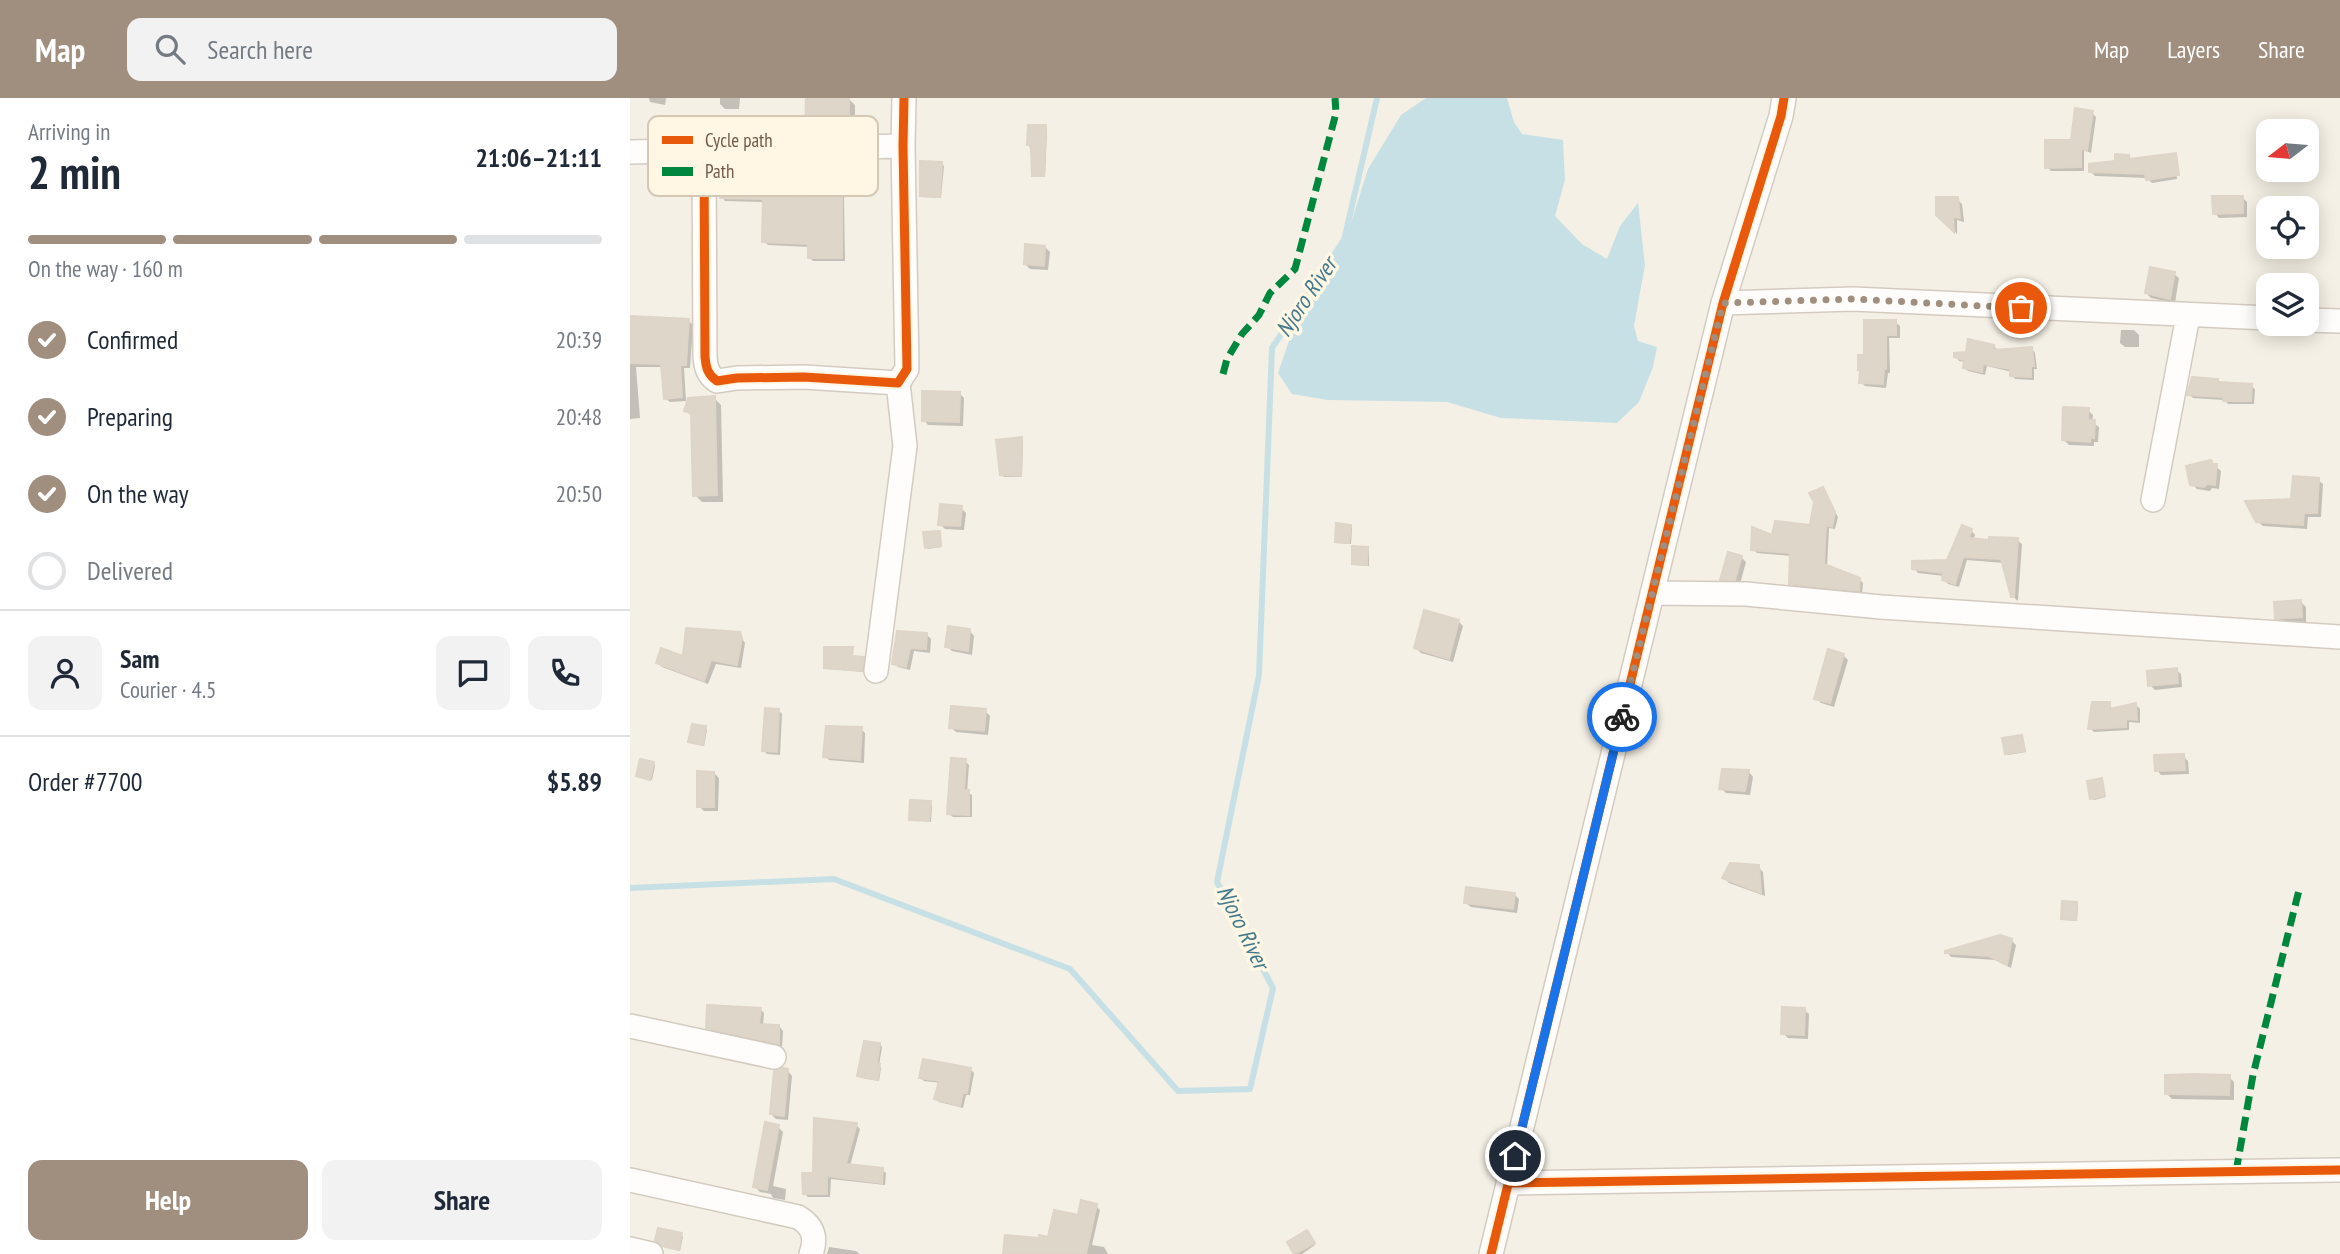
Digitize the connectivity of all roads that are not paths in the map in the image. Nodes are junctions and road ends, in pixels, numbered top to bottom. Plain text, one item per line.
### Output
1 (904, 98) edge
2 (1784, 98) edge
3 (878, 146) edge
4 (903, 146) junction
5 (648, 151) edge
6 (630, 152) edge
7 (704, 196) edge
8 (1723, 303) junction
9 (2188, 316) junction
10 (2256, 318) edge
11 (2319, 320) edge
12 (2340, 321) edge
13 (898, 383) junction
14 (2153, 500) dead end
15 (1652, 593) junction
16 (2340, 637) edge
17 (876, 671) dead end
18 (630, 1026) edge
19 (774, 1057) dead end
20 (2340, 1170) edge
21 (630, 1180) edge
22 (1508, 1183) junction
23 (630, 1249) edge
24 (651, 1254) edge
25 (811, 1254) edge
26 (1491, 1254) edge

1 - 4 street
2 - 8 street
3 - 4 street
4 - 13 street
5 - 6 street
7 - 13 street
8 - 9 street
8 - 15 street
9 - 10 street
9 - 14 street
11 - 12 street
13 - 17 street
15 - 16 street
15 - 22 street
18 - 19 street
20 - 22 street
21 - 25 street
22 - 26 street
23 - 24 street

